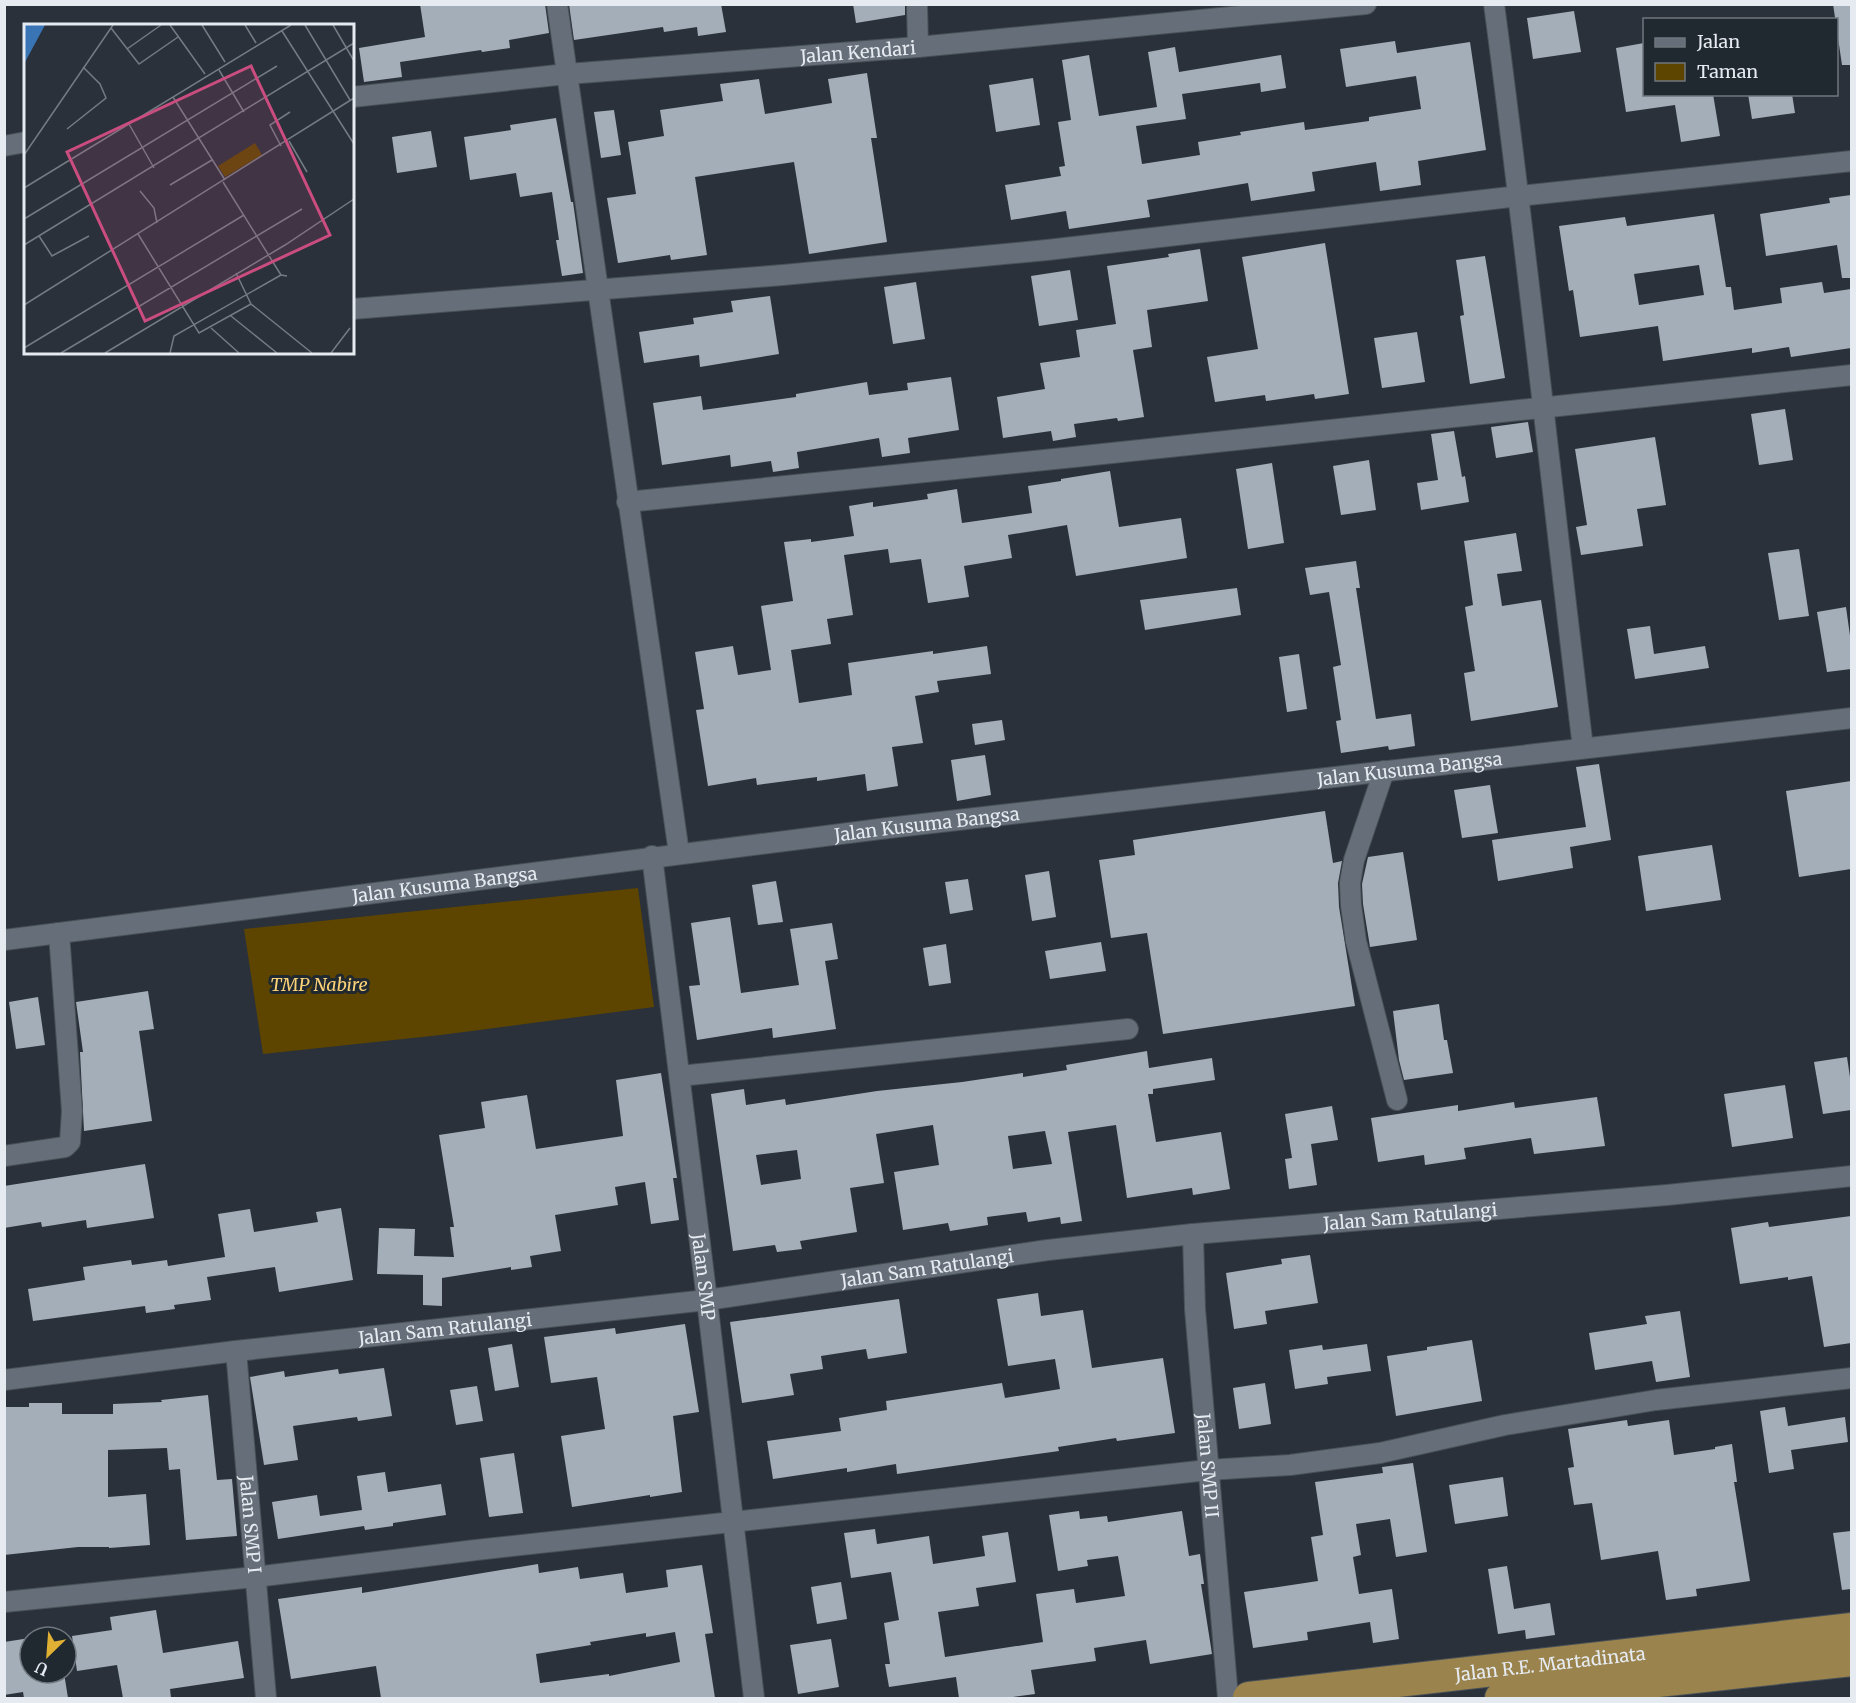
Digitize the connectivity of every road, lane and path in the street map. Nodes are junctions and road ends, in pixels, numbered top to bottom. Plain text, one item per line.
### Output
1 (557, 4) edge
2 (917, 4) edge
3 (1366, 4) edge
4 (1494, 4) edge
5 (918, 47) junction
6 (567, 74) junction
7 (354, 98) edge
8 (24, 142) edge
9 (4, 146) edge
10 (1851, 160) edge
11 (1519, 196) junction
12 (597, 290) junction
13 (354, 309) edge
14 (1851, 375) edge
15 (1542, 409) junction
16 (627, 502) junction
17 (1851, 718) edge
18 (1583, 748) junction
19 (1384, 771) junction
20 (679, 853) junction
21 (652, 856) junction
22 (59, 933) junction
23 (4, 940) edge
24 (1128, 1029) dead end
25 (680, 1076) junction
26 (1396, 1100) dead end
27 (4, 1156) edge
28 (1851, 1176) edge
29 (1192, 1234) junction
30 (707, 1300) junction
31 (236, 1352) junction
32 (1851, 1378) edge
33 (4, 1380) edge
34 (1208, 1470) junction
35 (732, 1522) junction
36 (255, 1577) junction
37 (4, 1602) edge
38 (1851, 1629) edge
39 (1851, 1660) edge
40 (1400, 1690) edge
41 (266, 1698) edge
42 (754, 1698) edge
43 (1228, 1698) edge
44 (1249, 1698) edge
45 (1501, 1698) edge

1 - 6 street
2 - 5 street
3 - 5 street, Jalan Kendari
4 - 11 street
5 - 6 street, Jalan Kendari
6 - 7 street, Jalan Kendari
6 - 12 street
8 - 9 street
10 - 11 street
11 - 12 street
11 - 15 street
12 - 13 street
12 - 16 street
14 - 15 street
15 - 16 street
15 - 18 street
16 - 20 street
17 - 18 street, Jalan Kusuma Bangsa
18 - 19 street, Jalan Kusuma Bangsa
19 - 20 street, Jalan Kusuma Bangsa
19 - 26 street
20 - 21 street, Jalan Kusuma Bangsa
21 - 22 street, Jalan Kusuma Bangsa
21 - 25 street, Jalan SMP
22 - 23 street, Jalan Kusuma Bangsa
22 - 27 street
24 - 25 street
25 - 30 street, Jalan SMP
28 - 29 street, Jalan Sam Ratulangi
29 - 30 street, Jalan Sam Ratulangi
29 - 34 street, Jalan SMP II
30 - 31 street, Jalan Sam Ratulangi
30 - 35 street, Jalan SMP
31 - 33 street, Jalan Sam Ratulangi
31 - 36 street, Jalan SMP I
32 - 34 street
34 - 35 street
34 - 43 street, Jalan SMP II
35 - 36 street
35 - 42 street, Jalan SMP
36 - 37 street
36 - 41 street, Jalan SMP I
38 - 40 highway, Jalan R.E. Martadinata
39 - 45 highway, Jalan R.E. Martadinata
40 - 44 highway, Jalan R.E. Martadinata

